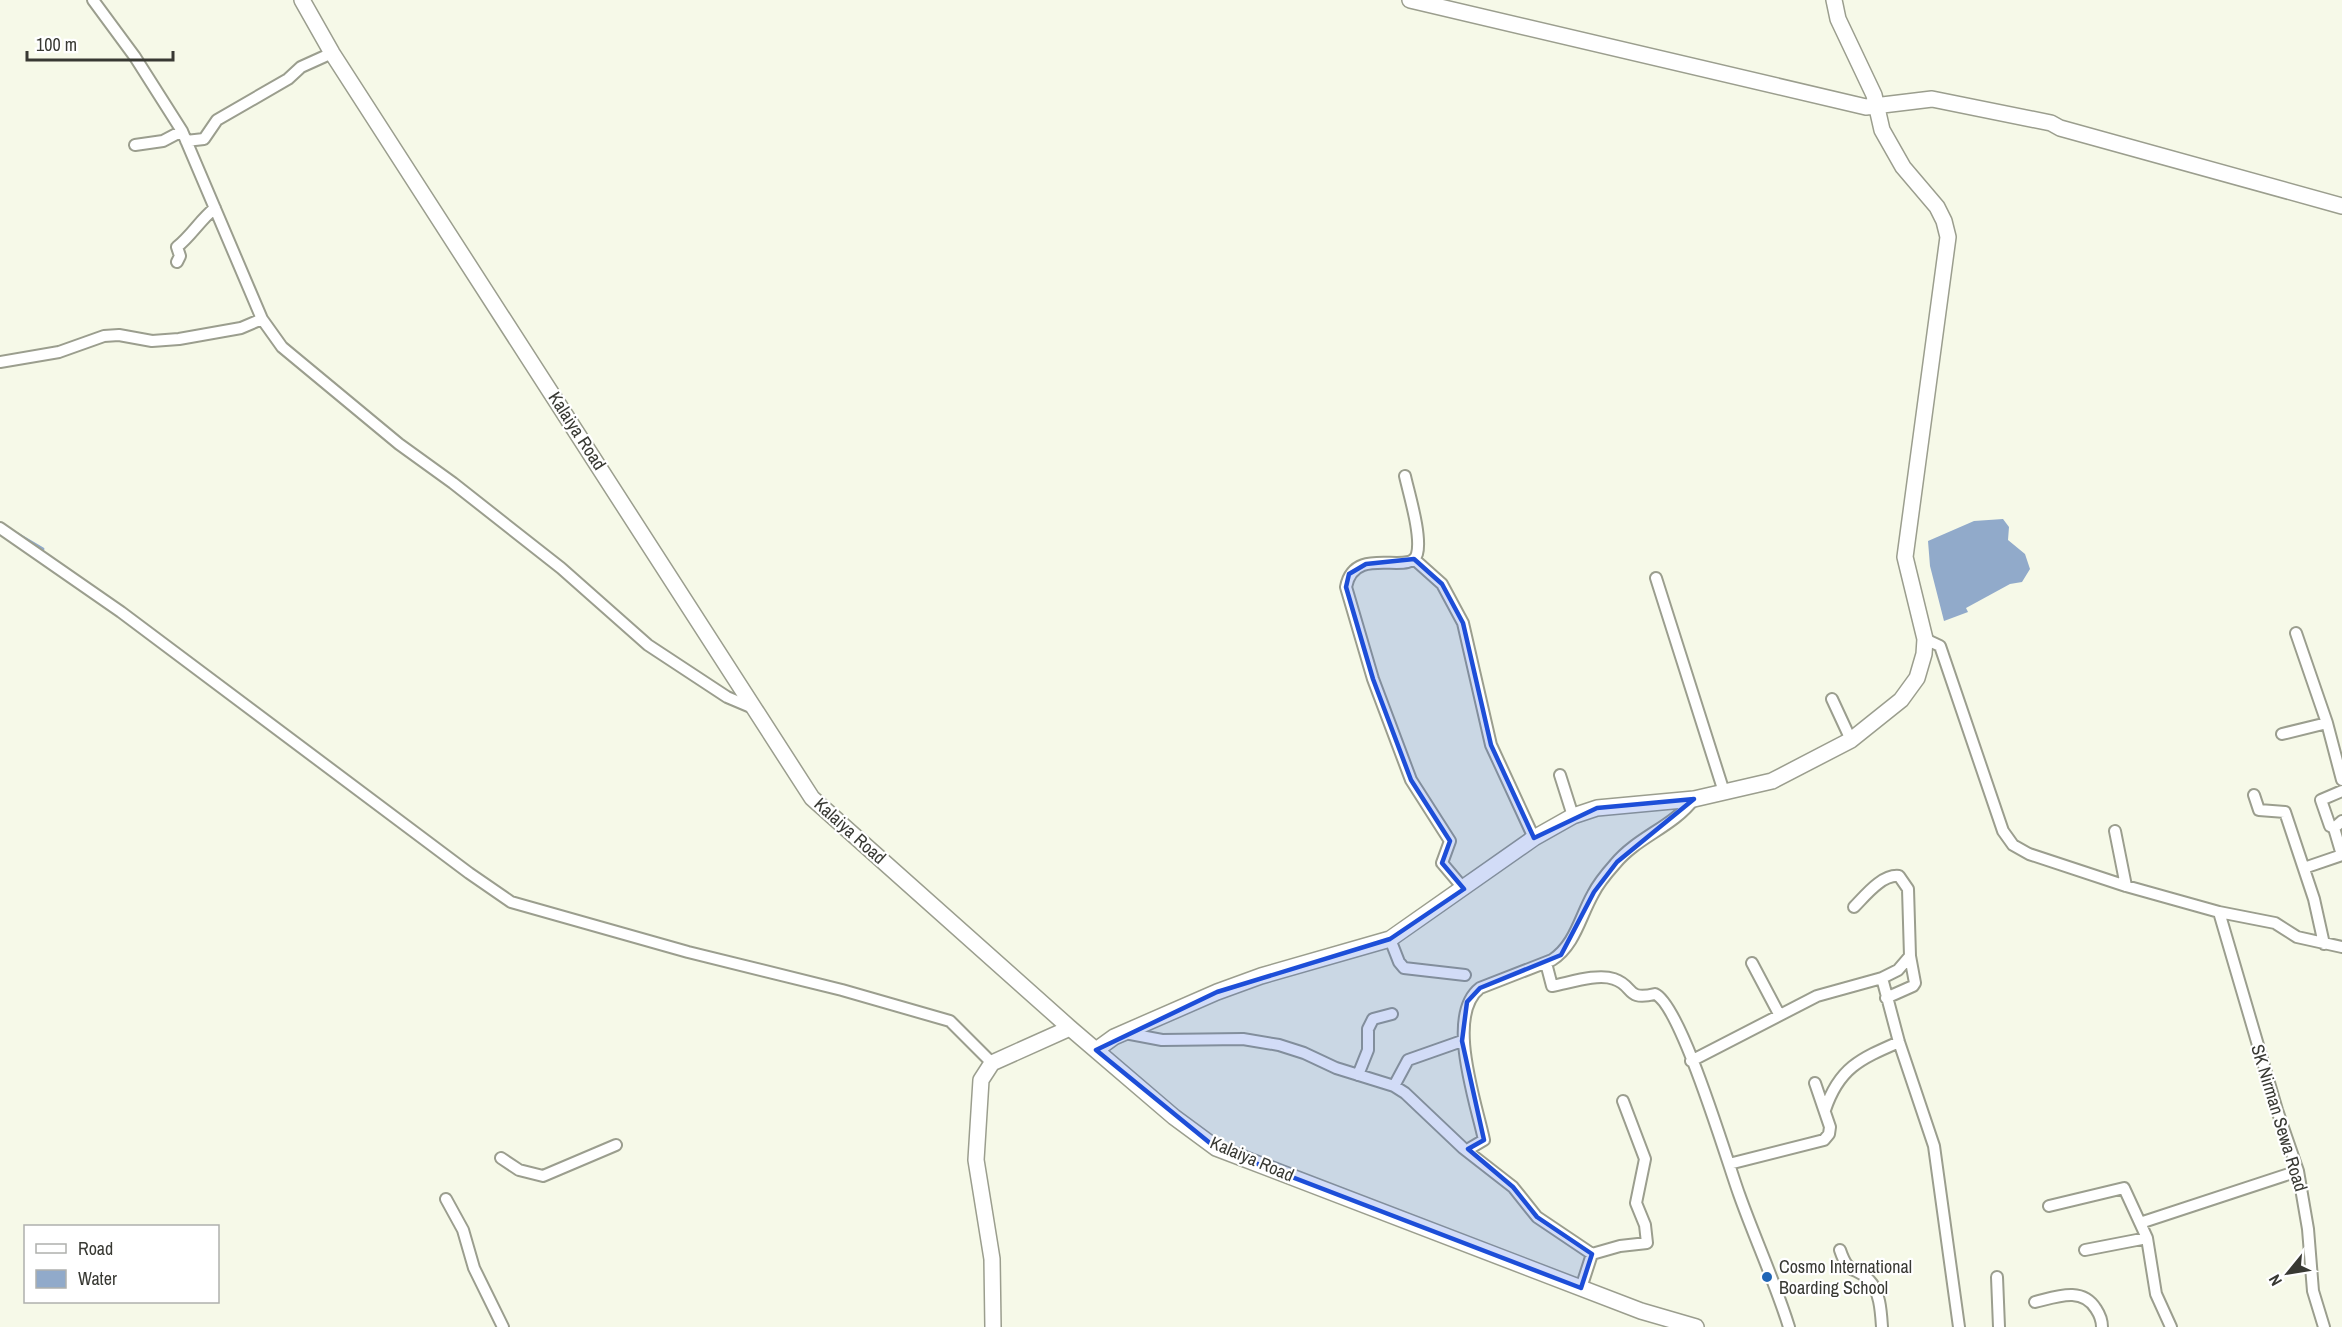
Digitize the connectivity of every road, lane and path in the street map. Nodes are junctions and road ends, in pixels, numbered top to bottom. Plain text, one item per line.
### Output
1 (93, 0) edge
2 (302, 0) edge
3 (1410, 0) edge
4 (1834, 0) edge
5 (332, 53) junction
6 (1875, 105) junction
7 (184, 136) junction
8 (135, 145) dead end
9 (2342, 206) edge
10 (215, 208) junction
11 (177, 262) dead end
12 (262, 319) junction
13 (0, 362) edge
14 (1405, 476) dead end
15 (0, 528) edge
16 (1414, 559) junction
17 (1656, 578) dead end
18 (2296, 633) dead end
19 (1924, 639) junction
20 (1832, 699) dead end
21 (756, 710) junction
22 (2327, 723) junction
23 (2282, 734) dead end
24 (1851, 740) junction
25 (2339, 756) edge
26 (1560, 775) dead end
27 (2342, 780) edge
28 (2342, 791) edge
29 (1724, 792) junction
30 (2254, 795) dead end
31 (1694, 799) junction
32 (1573, 816) junction
33 (2338, 825) edge
34 (2115, 831) dead end
35 (1534, 838) junction
36 (2304, 868) junction
37 (2126, 886) junction
38 (1464, 889) junction
39 (1854, 907) dead end
40 (2219, 912) junction
41 (1390, 939) junction
42 (2324, 944) junction
43 (2342, 947) edge
44 (1911, 956) junction
45 (1546, 963) junction
46 (1752, 963) dead end
47 (1465, 975) dead end
48 (1882, 978) junction
49 (1886, 998) junction
50 (1392, 1014) dead end
51 (1779, 1014) junction
52 (1070, 1028) junction
53 (1125, 1033) junction
54 (1462, 1041) junction
55 (1899, 1042) junction
56 (1096, 1050) junction
57 (1691, 1061) junction
58 (992, 1063) junction
59 (1358, 1075) junction
60 (1815, 1083) dead end
61 (1394, 1086) junction
62 (1623, 1101) dead end
63 (1825, 1110) junction
64 (616, 1145) dead end
65 (1467, 1150) junction
66 (501, 1158) dead end
67 (1729, 1164) junction
68 (2298, 1171) junction
69 (446, 1199) dead end
70 (2049, 1206) dead end
71 (2140, 1223) junction
72 (2147, 1238) junction
73 (1840, 1250) dead end
74 (2085, 1250) dead end
75 (1592, 1254) junction
76 (1997, 1277) dead end
77 (1581, 1288) junction
78 (2035, 1302) dead end
79 (503, 1327) edge
80 (993, 1327) edge
81 (1696, 1327) edge
82 (1789, 1327) edge
83 (1882, 1327) edge
84 (1959, 1327) edge
85 (1999, 1327) edge
86 (2102, 1327) edge
87 (2171, 1327) edge
88 (2324, 1327) edge

1 - 7 street
2 - 5 street, Kalaiya Road
3 - 6 street
4 - 6 street
5 - 7 street
5 - 21 street, Kalaiya Road
6 - 9 street
6 - 19 street
7 - 8 street
7 - 10 street
10 - 11 street
10 - 12 street
12 - 13 street
12 - 21 street
14 - 16 street
15 - 58 street
16 - 35 street
16 - 38 street
17 - 29 street
18 - 22 street
19 - 24 street
19 - 37 street
20 - 24 street
21 - 52 street, Kalaiya Road
22 - 23 street
22 - 25 street
24 - 29 street
25 - 27 street
26 - 32 street
28 - 33 street
29 - 31 street
30 - 36 street
31 - 32 street
31 - 45 street
32 - 35 street
33 - 36 street
34 - 37 street
35 - 38 street
36 - 42 street
37 - 40 street
38 - 41 street
39 - 44 street
40 - 42 street
40 - 68 street, SK Nirman Sewa Road
41 - 47 street
41 - 53 street
42 - 43 street
44 - 48 street
44 - 49 street
45 - 54 street
45 - 57 street
46 - 51 street
48 - 49 street
48 - 51 street
49 - 55 street
50 - 59 street
51 - 57 street
52 - 56 street, Kalaiya Road
52 - 58 street
53 - 56 street
53 - 59 street
54 - 61 street
54 - 65 street
55 - 63 street
55 - 84 street
56 - 77 street, Kalaiya Road
57 - 67 street
58 - 80 street
59 - 61 street
60 - 63 street
61 - 65 street
62 - 75 street
63 - 67 street
64 - 66 street
65 - 75 street
67 - 82 street
68 - 71 street
68 - 88 street, SK Nirman Sewa Road
69 - 79 street
70 - 71 street
71 - 72 street
72 - 74 street
72 - 87 street
73 - 83 street
75 - 77 street
76 - 85 street
77 - 81 street, Kalaiya Road
78 - 86 street

